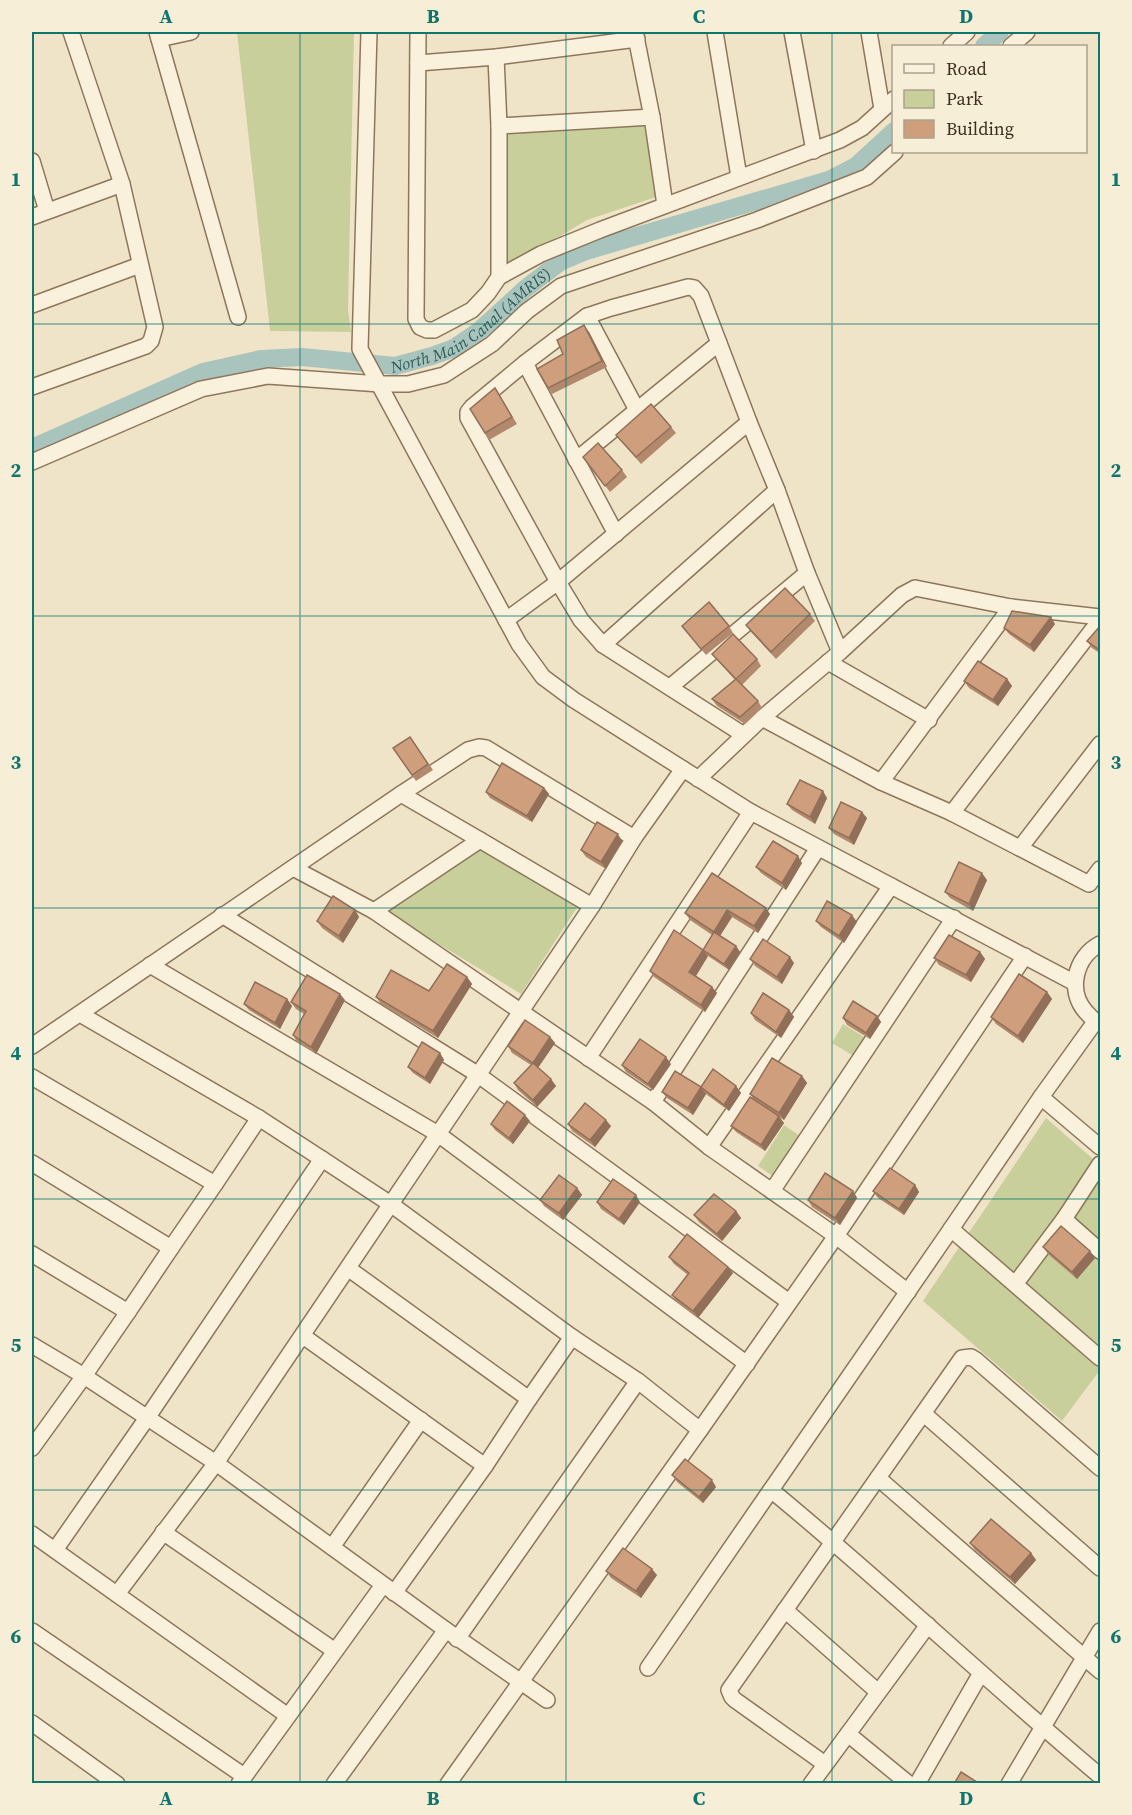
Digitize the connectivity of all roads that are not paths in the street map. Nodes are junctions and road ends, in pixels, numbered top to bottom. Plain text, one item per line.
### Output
1 (71, 32) edge
2 (191, 32) edge
3 (369, 32) edge
4 (418, 32) edge
5 (715, 32) edge
6 (792, 32) edge
7 (870, 32) edge
8 (967, 32) edge
9 (1028, 32) edge
10 (158, 35) edge
11 (636, 35) edge
12 (952, 45) edge
13 (1012, 45) edge
14 (496, 57) junction
15 (418, 63) junction
16 (888, 104) edge
17 (652, 117) junction
18 (499, 126) junction
19 (814, 151) junction
20 (894, 153) edge
21 (32, 160) edge
22 (739, 177) junction
23 (122, 184) junction
24 (665, 205) junction
25 (47, 211) junction
26 (32, 217) edge
27 (140, 265) junction
28 (500, 277) junction
29 (32, 305) edge
30 (587, 316) junction
31 (238, 317) dead end
32 (718, 343) junction
33 (525, 363) junction
34 (378, 381) junction
35 (32, 387) edge
36 (637, 410) junction
37 (749, 422) junction
38 (576, 460) junction
39 (32, 462) edge
40 (777, 490) junction
41 (616, 534) junction
42 (807, 573) junction
43 (558, 582) junction
44 (1011, 607) junction
45 (1101, 619) edge
46 (506, 620) junction
47 (603, 645) junction
48 (834, 657) junction
49 (670, 687) junction
50 (762, 718) junction
51 (929, 720) junction
52 (744, 735) junction
53 (1101, 744) edge
54 (683, 769) junction
55 (698, 778) junction
56 (880, 782) junction
57 (401, 794) junction
58 (751, 812) junction
59 (952, 813) junction
60 (634, 838) junction
61 (480, 840) junction
62 (818, 848) junction
63 (1020, 848) junction
64 (293, 868) junction
65 (1101, 869) edge
66 (891, 886) junction
67 (592, 906) junction
68 (374, 911) junction
69 (222, 915) junction
70 (954, 918) junction
71 (1101, 944) edge
72 (1025, 956) junction
73 (150, 965) junction
74 (1075, 983) junction
75 (521, 1012) junction
76 (80, 1014) junction
77 (1098, 1023) edge
78 (32, 1046) edge
79 (588, 1058) junction
80 (477, 1074) junction
81 (32, 1077) edge
82 (1041, 1097) junction
83 (653, 1102) junction
84 (259, 1118) junction
85 (438, 1134) junction
86 (709, 1147) junction
87 (1101, 1147) edge
88 (322, 1159) junction
89 (32, 1163) edge
90 (1101, 1164) edge
91 (215, 1184) junction
92 (772, 1191) junction
93 (392, 1205) junction
94 (1064, 1219) junction
95 (951, 1229) junction
96 (836, 1236) junction
97 (171, 1248) junction
98 (1101, 1251) edge
99 (32, 1254) edge
100 (349, 1269) junction
101 (1016, 1283) junction
102 (908, 1292) junction
103 (789, 1302) junction
104 (128, 1312) junction
105 (303, 1336) junction
106 (572, 1337) junction
107 (32, 1345) edge
108 (1101, 1358) edge
109 (747, 1364) junction
110 (84, 1376) junction
111 (638, 1381) junction
112 (529, 1399) junction
113 (924, 1414) junction
114 (147, 1418) junction
115 (421, 1420) junction
116 (700, 1430) junction
117 (32, 1447) edge
118 (216, 1463) junction
119 (485, 1466) junction
120 (1101, 1468) edge
121 (878, 1478) junction
122 (771, 1490) junction
123 (163, 1532) junction
124 (32, 1534) edge
125 (833, 1541) junction
126 (332, 1547) junction
127 (55, 1550) junction
128 (1101, 1568) edge
129 (389, 1589) junction
130 (117, 1594) junction
131 (785, 1610) junction
132 (928, 1625) junction
133 (32, 1631) edge
134 (1101, 1631) edge
135 (451, 1634) junction
136 (335, 1651) junction
137 (1084, 1658) junction
138 (648, 1668) dead end
139 (1101, 1671) edge
140 (981, 1673) junction
141 (521, 1683) junction
142 (878, 1692) junction
143 (547, 1700) dead end
144 (288, 1716) junction
145 (32, 1723) edge
146 (1042, 1728) junction
147 (848, 1734) junction
148 (825, 1764) junction
149 (1101, 1776) edge
150 (243, 1781) edge
151 (117, 1784) edge
152 (334, 1784) edge
153 (448, 1784) edge
154 (811, 1784) edge
155 (909, 1784) edge
156 (917, 1784) edge
157 (1009, 1784) edge

1 - 23 street
2 - 10 street
3 - 34 street
4 - 15 street
5 - 22 street
6 - 19 street
7 - 16 street
8 - 12 street
9 - 13 street
10 - 31 street
11 - 14 street
11 - 17 street
14 - 15 street
14 - 18 street
15 - 28 street
16 - 19 street
17 - 18 street
17 - 24 street
18 - 28 street
19 - 22 street
20 - 34 street
21 - 25 street
22 - 24 street
23 - 25 street
23 - 27 street
24 - 28 street
25 - 26 street
27 - 29 street
27 - 35 street
30 - 32 street
30 - 33 street
30 - 36 street
32 - 36 street
32 - 37 street
33 - 38 street
33 - 43 street
34 - 39 street
34 - 46 street
36 - 38 street
37 - 40 street
37 - 41 street
38 - 41 street
40 - 42 street
40 - 47 street
41 - 43 street
42 - 48 street
42 - 49 street
43 - 46 street
43 - 47 street
44 - 45 street
44 - 48 street
44 - 51 street
45 - 59 street
46 - 54 street
47 - 49 street
48 - 50 street
48 - 51 street
49 - 52 street
50 - 52 street
50 - 56 street
51 - 56 street
52 - 55 street
53 - 63 street
54 - 55 street
54 - 60 street
55 - 58 street
56 - 59 street
57 - 60 street
57 - 61 street
57 - 64 street
58 - 62 street
58 - 79 street
59 - 63 street
60 - 67 street
61 - 67 street
61 - 68 street
62 - 66 street
62 - 83 street
63 - 65 street
64 - 68 street
64 - 69 street
66 - 70 street
66 - 86 street
67 - 75 street
68 - 75 street
69 - 73 street
69 - 80 street
70 - 72 street
70 - 92 street
71 - 74 street
72 - 74 street
72 - 96 street
73 - 76 street
73 - 85 street
74 - 77 street
75 - 79 street
75 - 80 street
76 - 78 street
76 - 84 street
77 - 82 street
79 - 83 street
80 - 85 street
80 - 103 street
81 - 91 street
82 - 87 street
82 - 95 street
83 - 86 street
84 - 88 street
84 - 91 street
85 - 93 street
85 - 109 street
86 - 92 street
88 - 93 street
88 - 114 street
89 - 97 street
90 - 94 street
91 - 97 street
92 - 96 street
93 - 100 street
93 - 106 street
94 - 98 street
94 - 101 street
95 - 101 street
95 - 102 street
96 - 102 street
96 - 103 street
97 - 104 street
99 - 104 street
100 - 105 street
100 - 112 street
101 - 108 street
102 - 122 street
103 - 109 street
104 - 110 street
105 - 115 street
105 - 118 street
106 - 111 street
106 - 112 street
107 - 110 street
109 - 116 street
110 - 114 street
110 - 117 street
111 - 116 street
111 - 135 street
112 - 119 street
113 - 120 street
113 - 121 street
113 - 128 street
114 - 118 street
114 - 127 street
115 - 119 street
115 - 126 street
116 - 141 street
118 - 123 street
118 - 126 street
119 - 129 street
121 - 125 street
121 - 137 street
122 - 125 street
122 - 138 street
123 - 130 street
123 - 136 street
124 - 127 street
125 - 131 street
125 - 132 street
126 - 129 street
127 - 130 street
129 - 135 street
129 - 136 street
130 - 144 street
131 - 142 street
131 - 148 street
132 - 140 street
132 - 142 street
133 - 150 street
134 - 137 street
135 - 141 street
135 - 152 street
136 - 144 street
137 - 139 street
137 - 146 street
140 - 146 street
140 - 156 street
141 - 143 street
141 - 153 street
142 - 147 street
144 - 150 street
145 - 151 street
146 - 149 street
146 - 157 street
147 - 148 street
147 - 155 street
148 - 154 street

